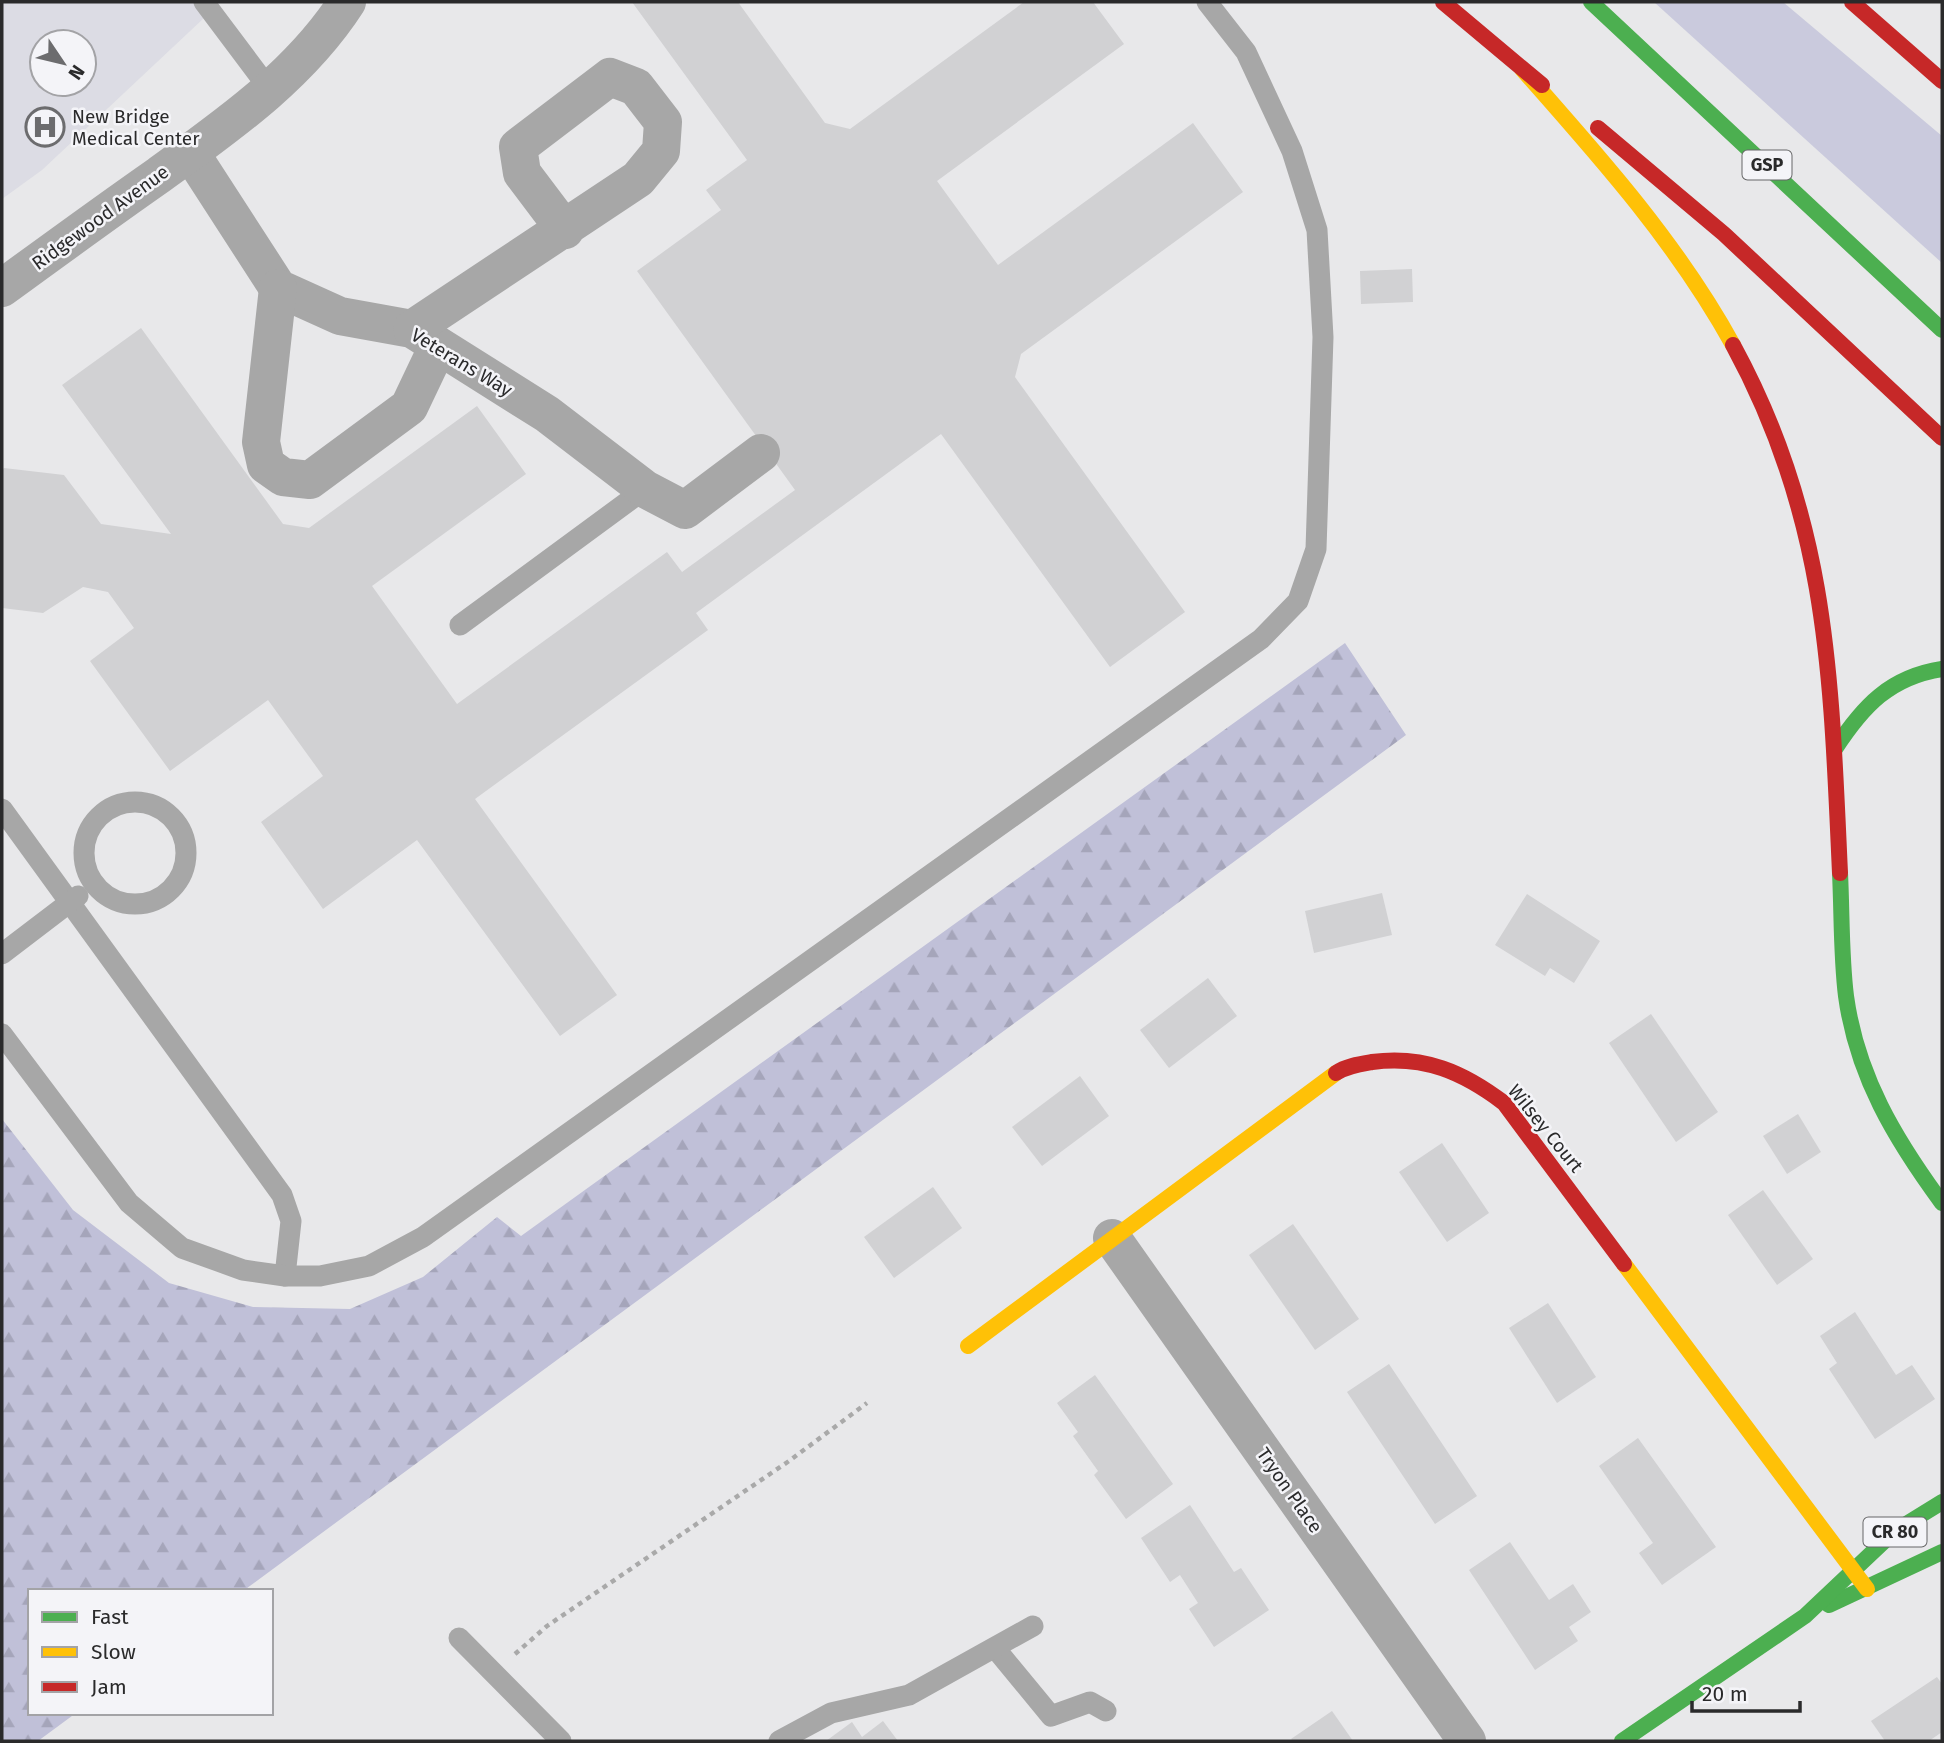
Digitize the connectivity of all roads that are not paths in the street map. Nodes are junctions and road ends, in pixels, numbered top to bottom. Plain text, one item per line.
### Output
1 (204, 2) edge
2 (346, 2) edge
3 (1207, 2) edge
4 (1443, 2) edge
5 (1591, 2) edge
6 (1853, 2) edge
7 (1521, 69) junction
8 (1942, 81) edge
9 (270, 90) junction
10 (190, 152) junction
11 (565, 230) dead end
12 (2, 288) edge
13 (278, 288) junction
14 (1942, 330) edge
15 (425, 338) junction
16 (1942, 438) edge
17 (761, 453) dead end
18 (645, 489) junction
19 (460, 625) dead end
20 (1942, 668) edge
21 (1835, 749) junction
22 (2, 809) edge
23 (93, 883) junction
24 (70, 904) junction
25 (2, 954) edge
26 (2, 1034) edge
27 (1942, 1203) edge
28 (1112, 1238) junction
29 (285, 1276) junction
30 (968, 1346) dead end
31 (1942, 1502) edge
32 (1942, 1552) edge
33 (1853, 1569) junction
34 (1867, 1588) junction
35 (1805, 1616) junction
36 (1033, 1626) dead end
37 (459, 1638) dead end
38 (995, 1648) junction
39 (1106, 1711) dead end
40 (561, 1741) edge
41 (779, 1741) edge
42 (1467, 1741) edge
43 (1622, 1741) edge

1 - 9 lane
2 - 9 street, Ridgewood Avenue
3 - 29 lane
4 - 7 main road
5 - 14 main road, GSP
6 - 8 main road
7 - 16 main road
7 - 21 main road
9 - 10 street, Ridgewood Avenue
10 - 12 street, Ridgewood Avenue
10 - 13 street
11 - 15 street
13 - 15 street, Veterans Way
13 - 15 street
15 - 18 street, Veterans Way
17 - 18 street, Veterans Way
18 - 19 lane
20 - 21 main road
21 - 27 main road
22 - 24 lane
23 - 23 lane
23 - 24 lane
24 - 25 lane
24 - 29 lane
26 - 29 lane
28 - 30 main road, Wilsey Court
28 - 33 main road, Wilsey Court
28 - 42 street, Tryon Place
31 - 33 main road, CR 80
32 - 34 main road, CR 80
33 - 34 main road, Wilsey Court
33 - 35 main road, CR 80
34 - 35 main road, CR 80
35 - 43 main road, CR 80
36 - 38 lane
37 - 40 lane
38 - 39 lane
38 - 41 lane

